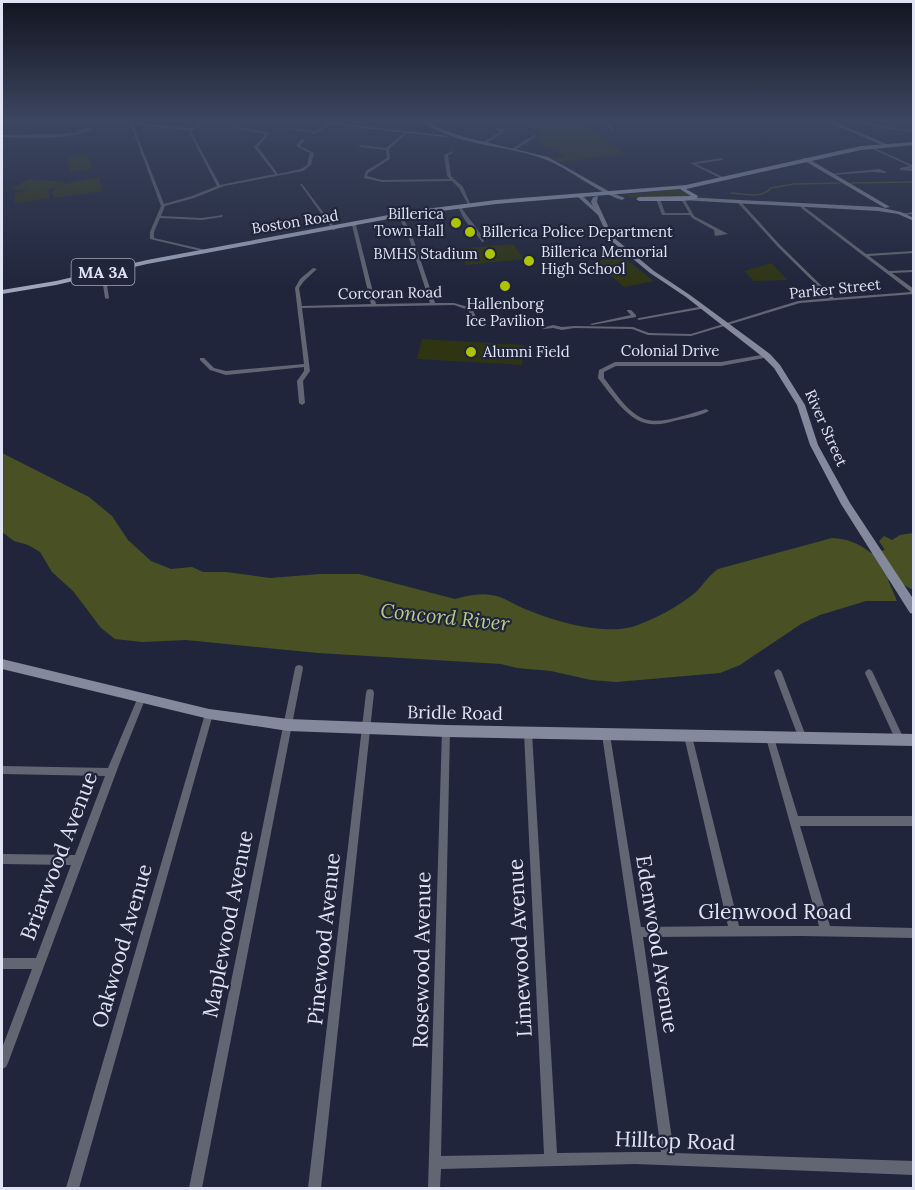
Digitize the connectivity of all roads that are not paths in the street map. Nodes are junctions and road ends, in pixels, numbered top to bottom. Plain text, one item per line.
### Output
1 (152, 176) edge
2 (213, 176) edge
3 (274, 176) edge
4 (366, 176) edge
5 (449, 176) edge
6 (577, 176) edge
7 (717, 176) edge
8 (738, 176) edge
9 (834, 176) edge
10 (724, 179) junction
11 (452, 180) junction
12 (301, 185) dead end
13 (219, 186) junction
14 (680, 187) junction
15 (690, 193) junction
16 (610, 194) junction
17 (622, 196) junction
18 (580, 197) junction
19 (596, 197) junction
20 (658, 199) junction
21 (684, 200) junction
22 (739, 202) junction
23 (163, 205) junction
24 (471, 205) junction
25 (459, 206) junction
26 (802, 207) junction
27 (892, 211) junction
28 (914, 213) edge
29 (690, 214) junction
30 (902, 214) junction
31 (400, 215) junction
32 (222, 216) dead end
33 (601, 216) junction
34 (159, 217) junction
35 (914, 220) edge
36 (354, 225) junction
37 (333, 229) junction
38 (716, 229) dead end
39 (483, 241) dead end
40 (205, 251) junction
41 (914, 252) edge
42 (865, 255) junction
43 (315, 269) dead end
44 (914, 271) edge
45 (103, 272) junction
46 (888, 272) junction
47 (2, 292) edge
48 (914, 293) edge
49 (107, 298) dead end
50 (833, 299) junction
51 (433, 305) junction
52 (374, 306) junction
53 (300, 307) junction
54 (704, 308) junction
55 (629, 311) dead end
56 (474, 317) dead end
57 (628, 318) junction
58 (639, 319) dead end
59 (603, 325) junction
60 (726, 325) junction
61 (544, 328) dead end
62 (633, 328) junction
63 (767, 356) junction
64 (202, 359) dead end
65 (307, 364) junction
66 (303, 403) dead end
67 (706, 411) dead end
68 (912, 604) edge
69 (2, 664) edge
70 (299, 668) dead end
71 (869, 673) dead end
72 (778, 674) dead end
73 (370, 693) dead end
74 (142, 697) junction
75 (209, 714) junction
76 (288, 725) junction
77 (366, 729) junction
78 (446, 731) junction
79 (528, 733) junction
80 (606, 735) junction
81 (688, 736) junction
82 (770, 738) junction
83 (802, 739) junction
84 (900, 740) junction
85 (914, 740) edge
86 (2, 770) edge
87 (111, 772) junction
88 (794, 821) junction
89 (914, 821) edge
90 (2, 859) edge
91 (78, 860) junction
92 (735, 931) junction
93 (826, 931) junction
94 (636, 933) junction
95 (914, 933) edge
96 (2, 963) edge
97 (39, 964) junction
98 (2, 1063) edge
99 (551, 1160) junction
100 (669, 1160) junction
101 (436, 1163) junction
102 (914, 1168) edge
103 (72, 1188) edge
104 (195, 1188) edge
105 (315, 1188) edge
106 (434, 1188) edge

1 - 23 street
2 - 13 street
3 - 13 street
4 - 11 street
5 - 11 street
6 - 16 main road
7 - 10 street
8 - 10 main road, MA 3A
9 - 27 main road
10 - 14 main road, MA 3A
11 - 24 street
12 - 37 street
13 - 23 street
14 - 15 main road
14 - 17 main road, MA 3A
15 - 21 main road
15 - 22 main road
16 - 17 main road, MA 3A
16 - 18 main road, MA 3A
17 - 19 main road, MA 3A
17 - 20 main road, MA 3A
18 - 19 main road, MA 3A
18 - 24 main road, Boston Road / MA 3A
18 - 33 main road, River Street
19 - 33 main road, River Street
20 - 21 main road, MA 3A
20 - 29 street
21 - 22 main road
21 - 29 street
22 - 26 main road
22 - 50 street
23 - 34 street
24 - 25 main road, Boston Road / MA 3A
25 - 31 main road, Boston Road / MA 3A
25 - 39 street
26 - 27 main road
26 - 42 street
27 - 30 main road
28 - 30 street
29 - 38 street
30 - 35 main road
31 - 36 main road, Boston Road / MA 3A
31 - 51 street
32 - 34 street
33 - 54 main road, River Street
34 - 40 street
36 - 37 main road, Boston Road / MA 3A
36 - 52 street
37 - 40 main road, Boston Road / MA 3A
40 - 45 main road, Boston Road / MA 3A
41 - 42 street
42 - 46 street
43 - 53 street
44 - 46 street
45 - 47 main road, Boston Road / MA 3A
45 - 49 street
46 - 48 street
48 - 50 street, Parker Street
50 - 60 street, Parker Street
51 - 52 street, Corcoran Road
51 - 56 street, Corcoran Road
52 - 53 street, Corcoran Road
53 - 65 street
54 - 58 street
54 - 60 main road, River Street
55 - 57 street
57 - 59 street
57 - 62 street
59 - 61 street
59 - 62 street, Parker Street
60 - 62 street, Parker Street
60 - 63 main road, River Street
63 - 67 street, Colonial Drive
63 - 68 main road, River Street
64 - 65 street
65 - 66 street
69 - 74 main road, Bridle Road
70 - 76 street, Maplewood Avenue
71 - 84 street
72 - 83 street
73 - 77 street, Pinewood Avenue
74 - 75 main road, Bridle Road
74 - 87 street, Briarwood Avenue
75 - 76 main road, Bridle Road
75 - 103 street, Oakwood Avenue
76 - 77 main road, Bridle Road
76 - 104 street, Maplewood Avenue
77 - 78 main road, Bridle Road
77 - 105 street, Pinewood Avenue
78 - 79 main road, Bridle Road
78 - 101 street, Rosewood Avenue
79 - 80 main road, Bridle Road
79 - 99 street, Limewood Avenue
80 - 81 main road, Bridle Road
80 - 94 street, Edenwood Avenue
81 - 82 main road, Bridle Road
81 - 92 street
82 - 83 main road, Bridle Road
82 - 88 street
83 - 84 main road, Bridle Road
84 - 85 main road, Bridle Road
86 - 87 street
87 - 91 street, Briarwood Avenue
88 - 89 street
88 - 93 street
90 - 91 street
91 - 97 street, Briarwood Avenue
92 - 93 street, Glenwood Road
92 - 94 street, Glenwood Road
93 - 95 street, Glenwood Road
94 - 100 street, Edenwood Avenue
96 - 97 street
97 - 98 street, Briarwood Avenue
99 - 100 street, Hilltop Road
99 - 101 street, Hilltop Road
100 - 102 street, Hilltop Road
101 - 106 street, Rosewood Avenue

